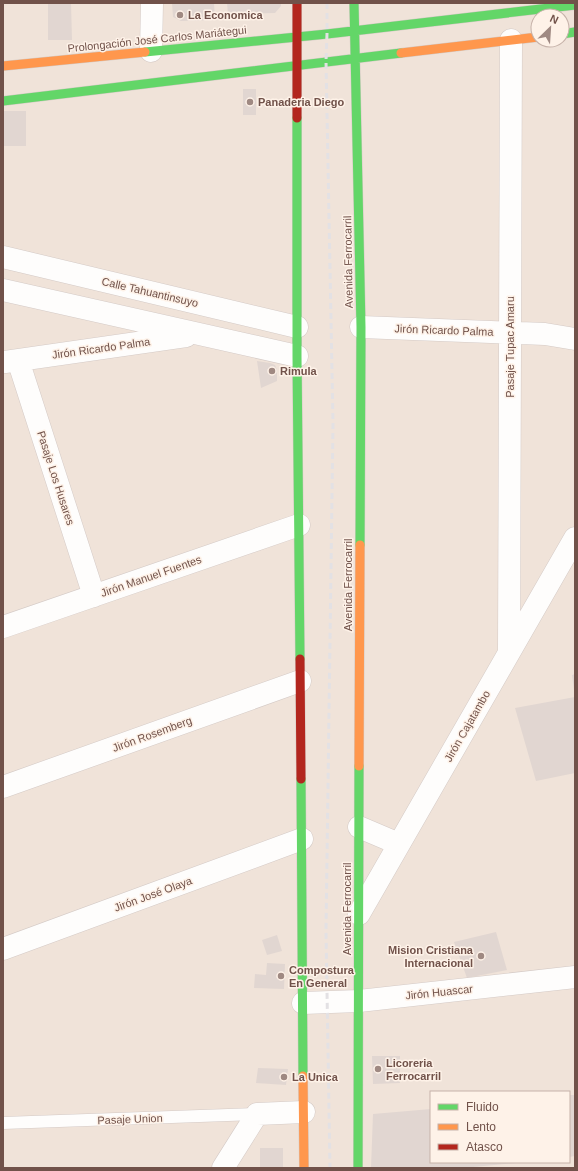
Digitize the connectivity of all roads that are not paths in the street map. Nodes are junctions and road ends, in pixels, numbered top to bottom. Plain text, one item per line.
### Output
1 (152, 3) edge
2 (297, 3) edge
3 (354, 3) edge
4 (575, 5) edge
5 (355, 31) junction
6 (297, 37) junction
7 (530, 38) edge
8 (511, 40) junction
9 (151, 51) junction
10 (356, 58) junction
11 (297, 65) junction
12 (3, 66) edge
13 (3, 101) edge
14 (3, 257) edge
15 (3, 290) edge
16 (297, 327) junction
17 (361, 327) junction
18 (510, 333) junction
19 (199, 334) junction
20 (575, 339) edge
21 (297, 356) junction
22 (10, 361) edge
23 (299, 524) junction
24 (575, 538) edge
25 (94, 596) junction
26 (3, 627) edge
27 (509, 653) junction
28 (300, 681) junction
29 (3, 787) edge
30 (359, 827) junction
31 (302, 839) junction
32 (399, 844) junction
33 (359, 914) junction
34 (3, 949) edge
35 (575, 977) edge
36 (359, 1001) junction
37 (303, 1004) junction
38 (304, 1112) junction
39 (256, 1114) junction
40 (3, 1123) edge
41 (223, 1168) edge
42 (304, 1168) edge
43 (358, 1168) edge

1 - 9 street
2 - 6 main road
3 - 5 main road, Avenida Ferrocarril
4 - 5 main road, Prolongación José Carlos Mariátegui
5 - 6 main road, Prolongación José Carlos Mariátegui
5 - 10 main road, Avenida Ferrocarril
6 - 9 main road, Prolongación José Carlos Mariátegui
6 - 11 main road
7 - 8 main road
8 - 10 main road
8 - 18 street, Pasaje Tupac Amaru
9 - 12 main road, Prolongación José Carlos Mariátegui
10 - 11 main road
10 - 17 main road, Avenida Ferrocarril
11 - 13 main road
11 - 16 main road
14 - 16 street, Calle Tahuantinsuyo
15 - 19 street
16 - 21 main road
17 - 18 street, Jirón Ricardo Palma
17 - 30 main road, Avenida Ferrocarril
18 - 20 street, Jirón Ricardo Palma
18 - 27 street, Pasaje Tupac Amaru
19 - 21 street
19 - 22 street, Jirón Ricardo Palma
21 - 23 main road
22 - 25 street, Pasaje Los Husares
23 - 25 street, Jirón Manuel Fuentes
23 - 28 main road
24 - 27 street, Jirón Cajatambo
25 - 26 street, Jirón Manuel Fuentes
27 - 32 street, Jirón Cajatambo
28 - 29 street, Jirón Rosemberg
28 - 31 main road
30 - 32 street
30 - 33 main road, Avenida Ferrocarril
31 - 34 street, Jirón José Olaya
31 - 37 main road
32 - 33 street, Jirón Cajatambo
33 - 36 main road, Avenida Ferrocarril
35 - 36 street, Jirón Huascar
36 - 37 street, Jirón Huascar
36 - 43 main road, Avenida Ferrocarril
37 - 38 main road
38 - 39 street
38 - 42 main road
39 - 40 lane, Pasaje Union
39 - 41 street

